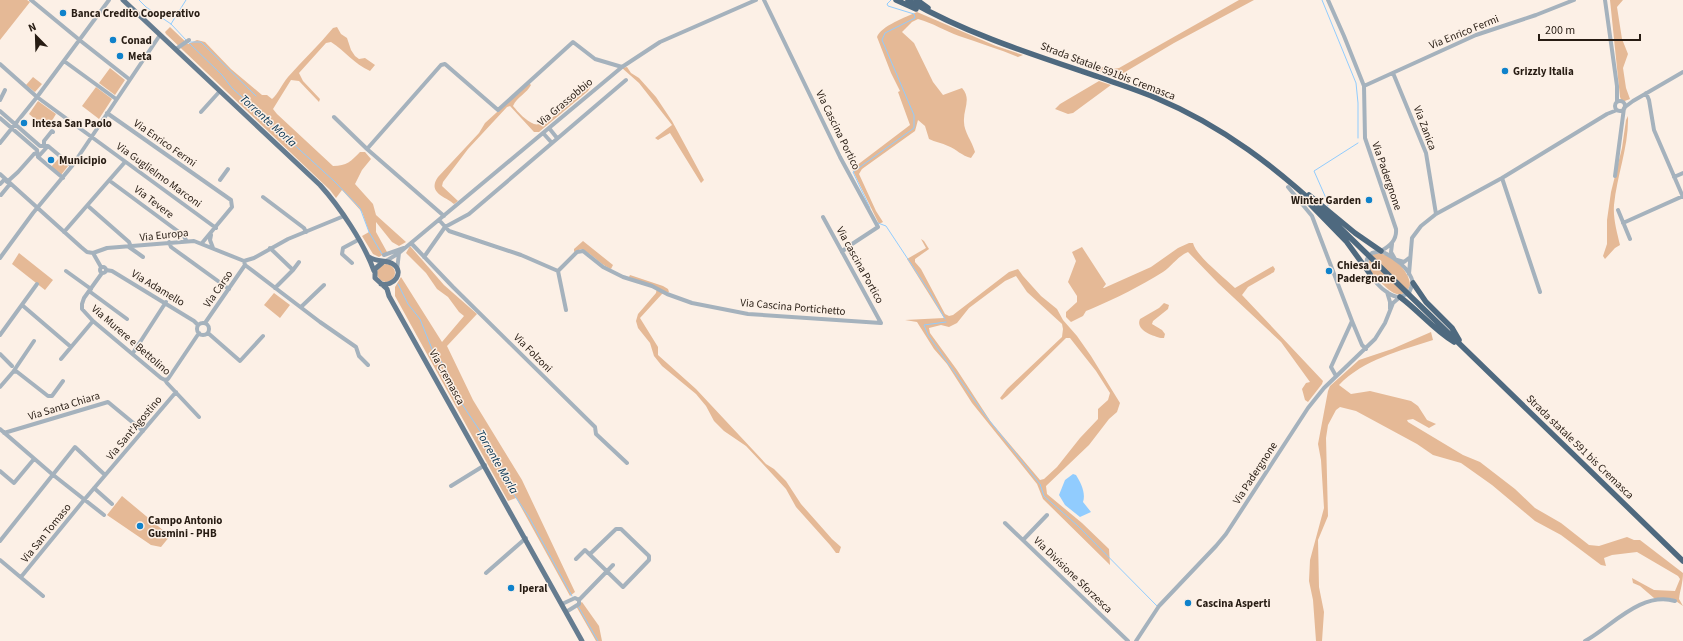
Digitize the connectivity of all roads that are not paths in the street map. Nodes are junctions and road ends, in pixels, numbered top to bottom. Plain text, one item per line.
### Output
1 (31, 0) edge
2 (109, 0) edge
3 (123, 0) edge
4 (756, 0) edge
5 (764, 0) edge
6 (896, 0) edge
7 (908, 0) edge
8 (917, 0) edge
9 (1328, 0) edge
10 (1574, 0) edge
11 (1607, 0) edge
12 (941, 17) junction
13 (160, 35) junction
14 (79, 40) junction
15 (189, 40) dead end
16 (176, 49) junction
17 (64, 61) junction
18 (0, 64) edge
19 (622, 67) junction
20 (1683, 72) edge
21 (1393, 73) junction
22 (129, 79) junction
23 (626, 80) dead end
24 (1364, 86) junction
25 (5, 90) dead end
26 (220, 91) junction
27 (1646, 93) junction
28 (1617, 96) junction
29 (37, 97) junction
30 (116, 99) junction
31 (0, 100) edge
32 (1625, 105) junction
33 (1617, 107) junction
34 (0, 112) edge
35 (201, 112) dead end
36 (107, 113) junction
37 (334, 117) dead end
38 (0, 118) edge
39 (1622, 118) junction
40 (14, 126) junction
41 (549, 128) junction
42 (53, 132) dead end
43 (543, 133) junction
44 (91, 137) junction
45 (558, 138) junction
46 (0, 143) edge
47 (552, 143) junction
48 (41, 149) junction
49 (367, 149) junction
50 (125, 162) junction
51 (72, 166) junction
52 (228, 169) dead end
53 (1683, 173) edge
54 (0, 174) edge
55 (1615, 176) dead end
56 (1674, 177) junction
57 (63, 178) junction
58 (1502, 178) junction
59 (220, 180) dead end
60 (110, 181) junction
61 (7, 182) junction
62 (0, 184) edge
63 (1296, 186) junction
64 (1288, 187) dead end
65 (1, 195) edge
66 (1683, 197) edge
67 (263, 198) dead end
68 (88, 206) junction
69 (37, 208) junction
70 (1618, 210) dead end
71 (1436, 214) junction
72 (344, 216) junction
73 (444, 216) junction
74 (823, 217) dead end
75 (439, 220) junction
76 (1623, 223) junction
77 (445, 227) junction
78 (216, 228) junction
79 (64, 232) junction
80 (212, 232) junction
81 (306, 232) junction
82 (1630, 238) dead end
83 (186, 240) junction
84 (358, 240) junction
85 (169, 242) junction
86 (411, 242) junction
87 (202, 243) junction
88 (1392, 244) junction
89 (130, 247) junction
90 (213, 248) junction
91 (270, 248) junction
92 (405, 248) junction
93 (1381, 251) junction
94 (842, 252) junction
95 (93, 253) junction
96 (399, 253) junction
97 (367, 255) junction
98 (384, 255) dead end
99 (424, 256) junction
100 (144, 257) dead end
101 (0, 258) edge
102 (1409, 258) junction
103 (1396, 260) junction
104 (299, 262) dead end
105 (384, 262) junction
106 (244, 263) junction
107 (352, 263) dead end
108 (293, 270) junction
109 (397, 270) junction
110 (66, 271) dead end
111 (104, 271) junction
112 (374, 271) junction
113 (558, 271) junction
114 (1370, 274) junction
115 (1409, 274) junction
116 (392, 283) junction
117 (1413, 283) junction
118 (38, 284) dead end
119 (381, 284) junction
120 (324, 285) dead end
121 (275, 288) junction
122 (90, 290) junction
123 (229, 290) junction
124 (1387, 292) junction
125 (1540, 292) dead end
126 (1400, 297) junction
127 (391, 298) junction
128 (166, 302) junction
129 (22, 305) junction
130 (301, 307) junction
131 (566, 310) dead end
132 (1389, 315) junction
133 (127, 319) dead end
134 (93, 321) junction
135 (1352, 321) junction
136 (205, 323) junction
137 (881, 323) joint
138 (198, 325) junction
139 (198, 333) junction
140 (208, 333) junction
141 (0, 335) edge
142 (262, 336) dead end
143 (34, 341) dead end
144 (71, 347) junction
145 (1463, 347) junction
146 (1366, 349) junction
147 (132, 353) junction
148 (1, 356) edge
149 (61, 359) dead end
150 (368, 365) dead end
151 (12, 366) dead end
152 (13, 372) junction
153 (1336, 376) junction
154 (165, 380) junction
155 (63, 382) dead end
156 (0, 388) edge
157 (176, 392) junction
158 (199, 417) dead end
159 (0, 429) edge
160 (142, 431) junction
161 (4, 433) junction
162 (34, 459) junction
163 (627, 463) dead end
164 (484, 465) junction
165 (0, 471) edge
166 (52, 474) junction
167 (105, 475) junction
168 (451, 486) dead end
169 (94, 488) junction
170 (84, 500) junction
171 (112, 504) dead end
172 (104, 515) dead end
173 (1047, 515) dead end
174 (1005, 523) dead end
175 (526, 538) junction
176 (1023, 540) junction
177 (0, 541) edge
178 (590, 554) junction
179 (576, 559) dead end
180 (0, 560) edge
181 (1683, 561) edge
182 (613, 566) dead end
183 (607, 571) junction
184 (486, 573) dead end
185 (21, 577) junction
186 (43, 596) dead end
187 (576, 601) junction
188 (1675, 601) dead end
189 (562, 604) junction
190 (566, 612) junction
191 (582, 641) edge
192 (1128, 641) edge
193 (1136, 641) edge
194 (1585, 641) edge

1 - 14 street
2 - 14 street
3 - 13 main road
4 - 19 street, Via Grassobbio
5 - 94 street, Via Cascina Portico
6 - 12 highway
7 - 12 highway, Strada Statale 591bis Cremasca
8 - 12 highway
9 - 24 street, Via Padergnone
10 - 21 street, Via Enrico Fermi
11 - 28 street
12 - 63 highway, Strada Statale 591bis Cremasca
13 - 16 main road
13 - 22 street
14 - 17 street
14 - 22 street
15 - 16 street
16 - 26 main road
17 - 29 street
17 - 30 street
18 - 29 street, Via Guglielmo Marconi
19 - 41 street, Via Grassobbio
19 - 49 street
20 - 27 street
21 - 24 street, Via Enrico Fermi
21 - 71 street, Via Zanica
22 - 30 street
23 - 45 street
24 - 88 street, Via Padergnone
25 - 31 street
26 - 35 street
26 - 72 main road
27 - 32 street
27 - 56 street
28 - 32 street
28 - 33 street
29 - 40 street
29 - 44 street, Via Guglielmo Marconi
30 - 36 street
32 - 33 street
32 - 33 street
32 - 39 street
33 - 39 street
33 - 58 street
34 - 40 street
36 - 44 street
36 - 78 street, Via Enrico Fermi
37 - 49 street
38 - 40 street
39 - 55 street
40 - 46 street
40 - 48 street
41 - 43 street, Via Grassobbio
41 - 45 street
42 - 48 street
43 - 47 street
43 - 73 street, Via Grassobbio
44 - 50 street, Via Guglielmo Marconi
44 - 51 street
45 - 47 street
47 - 77 street
48 - 51 street
48 - 57 street
48 - 61 street
49 - 73 street
50 - 60 street
50 - 78 street, Via Guglielmo Marconi
51 - 57 street
52 - 59 street
53 - 56 street
54 - 61 street
56 - 66 street
57 - 69 street
58 - 71 street
58 - 125 street
60 - 68 street
60 - 83 street, Via Tevere
61 - 62 street
61 - 65 street
61 - 69 street
63 - 93 highway
63 - 114 highway
63 - 145 highway, Strada Statale 591bis Cremasca
64 - 135 street
66 - 76 street
67 - 81 street
68 - 79 street
68 - 89 street
69 - 79 street
69 - 101 street
70 - 76 street
71 - 102 street
72 - 81 street
72 - 84 main road
73 - 75 street, Via Grassobbio
74 - 94 street, Via cascina Portico
75 - 77 street
75 - 86 street, Via Grassobbio
76 - 82 street
77 - 99 street
77 - 113 street
78 - 80 street, Via Enrico Fermi
79 - 95 street
80 - 87 street, Via Enrico Fermi
80 - 90 street
81 - 91 street
83 - 85 street, Via Europa
83 - 87 street, Via Europa
84 - 97 main road
84 - 107 street
85 - 89 street, Via Europa
85 - 123 street
86 - 92 street, Via Grassobbio
86 - 99 street, Via Folzoni
87 - 90 street, Via Europa
88 - 93 street
88 - 103 street, Via Padergnone
89 - 95 street, Via Europa
89 - 100 street
90 - 106 street, Via Europa
91 - 106 street
91 - 108 street
92 - 96 street, Via Grassobbio
92 - 98 street, Via Grassobbio
93 - 103 street
93 - 114 street
94 - 137 street, Via cascina Portico
95 - 111 street
96 - 105 street, Via Grassobbio
96 - 109 street
97 - 105 main road
97 - 112 main road
99 - 163 street, Via Folzoni
102 - 103 street
102 - 115 street
103 - 115 street
104 - 108 street
105 - 109 main road
105 - 112 main road
106 - 121 street, Via Europa
106 - 123 street, Via Carso
108 - 121 street
109 - 116 main road
110 - 122 street, Via Murere e Bettolino
111 - 122 street, Via Murere e Bettolino
111 - 128 street, Via Adamello
112 - 119 main road
113 - 131 street
113 - 137 street, Via Cascina Portichetto
114 - 124 street
115 - 117 street
116 - 119 main road
116 - 127 main road
117 - 126 street, Via Padergnone
117 - 145 highway
118 - 129 street
119 - 127 main road, Via Cremasca
120 - 130 street
121 - 130 street, Via Europa
122 - 133 street, Via Murere e Bettolino
122 - 134 street, Via Murere e Bettolino
123 - 136 street, Via Carso
124 - 126 street
124 - 132 street
126 - 132 street, Via Padergnone
126 - 145 highway
127 - 164 main road, Via Cremasca
128 - 138 street, Via Adamello
128 - 147 street
129 - 141 street
129 - 144 street
130 - 150 street, Via Europa
132 - 146 street, Via Padergnone
134 - 144 street
134 - 147 street, Via Murere e Bettolino
135 - 146 street
135 - 153 street
136 - 138 street, Via Carso
136 - 140 street, Via Carso
138 - 139 street
139 - 140 street
139 - 154 street
140 - 142 street
143 - 152 street
144 - 149 street
145 - 181 highway, Strada statale 591 bis Cremasca
146 - 153 street, Via Padergnone
147 - 154 street, Via Murere e Bettolino
148 - 151 street
152 - 155 street
152 - 156 street
153 - 193 street, Via Padergnone
154 - 157 street, Via Murere e Bettolino
157 - 158 street, Via Murere e Bettolino
157 - 160 street, Via Sant'Agostino
159 - 161 street
160 - 161 street, Via Santa Chiara
160 - 167 street, Via Sant'Agostino
161 - 162 street
162 - 165 street
162 - 166 street
164 - 168 street
164 - 175 main road, Via Cremasca
166 - 167 street, Via Sant'Agostino
166 - 170 street
166 - 177 street
167 - 169 street, Via Sant'Agostino
169 - 170 street, Via Sant'Agostino
169 - 171 street
170 - 172 street
170 - 185 street, Via San Tomaso
173 - 176 street
174 - 176 street, Via Divisione Sforzesca
175 - 184 street
175 - 189 main road, Via Cremasca
176 - 192 street, Via Divisione Sforzesca
178 - 179 street
178 - 183 street
178 - 183 street
180 - 185 street, Via San Tomaso
182 - 183 street
183 - 187 street
185 - 186 street, Via San Tomaso
187 - 189 street
187 - 190 street
188 - 194 street
189 - 190 main road, Via Cremasca
190 - 191 main road, Via Cremasca

